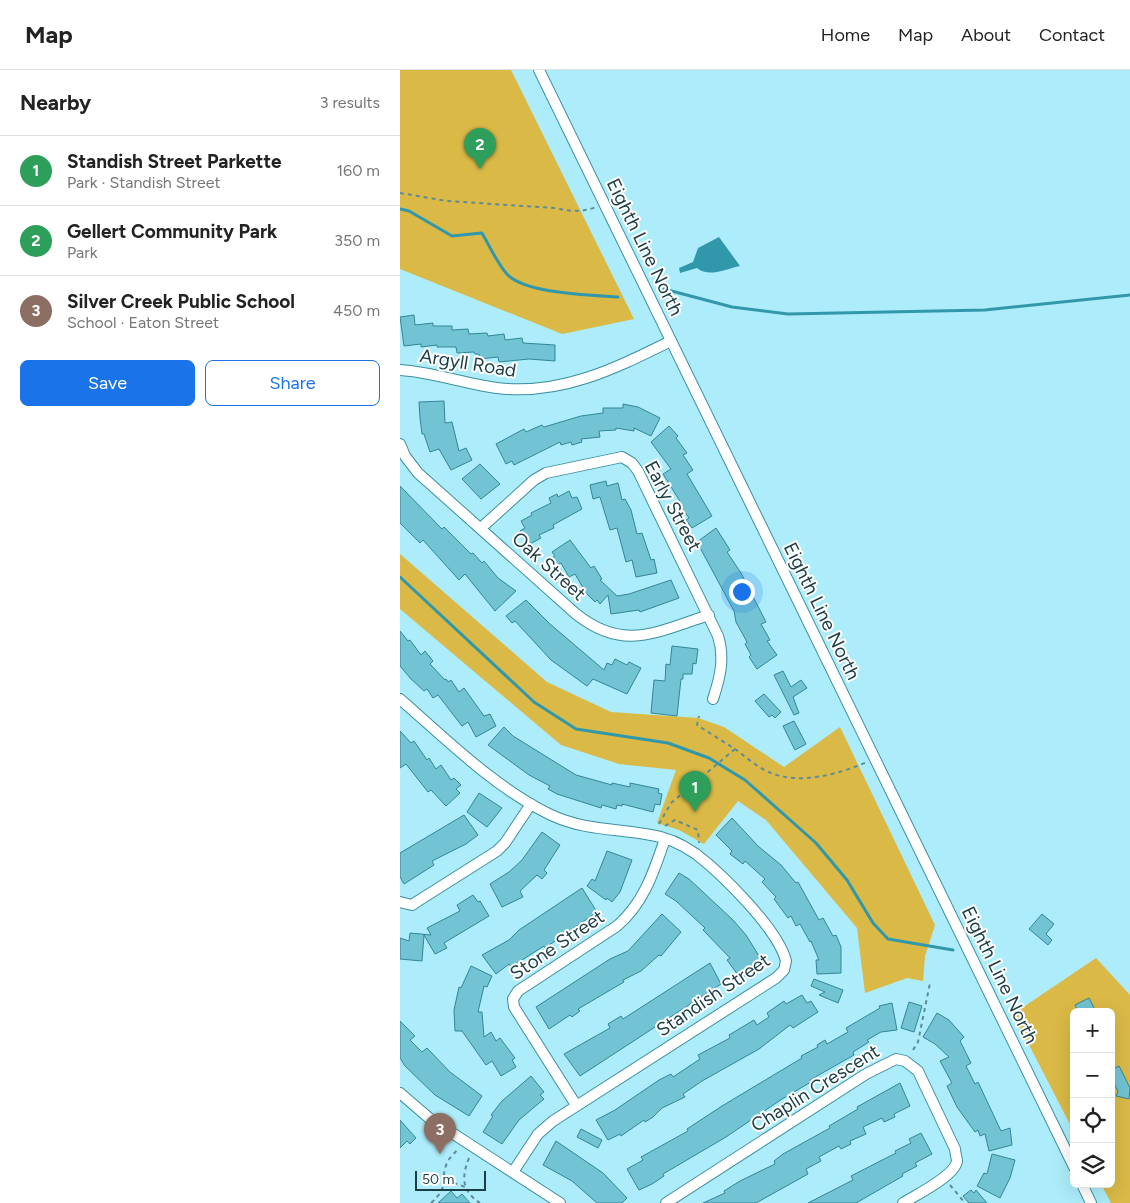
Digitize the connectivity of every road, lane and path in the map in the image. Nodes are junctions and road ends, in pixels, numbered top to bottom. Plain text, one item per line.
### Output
1 (539, 70) edge
2 (400, 193) edge
3 (596, 207) dead end
4 (671, 341) junction
5 (400, 370) edge
6 (400, 444) edge
7 (481, 528) junction
8 (708, 615) junction
9 (400, 699) edge
10 (714, 699) dead end
11 (699, 716) dead end
12 (735, 749) junction
13 (867, 762) dead end
14 (531, 804) junction
15 (659, 824) dead end
16 (665, 826) dead end
17 (665, 839) junction
18 (699, 843) dead end
19 (400, 902) edge
20 (930, 983) dead end
21 (912, 1050) dead end
22 (400, 1093) edge
23 (576, 1105) junction
24 (457, 1150) dead end
25 (468, 1158) dead end
26 (1070, 1159) edge
27 (513, 1172) junction
28 (944, 1178) junction
29 (445, 1180) junction
30 (465, 1187) junction
31 (1084, 1188) edge
32 (431, 1203) edge
33 (480, 1203) edge
34 (560, 1203) edge
35 (666, 1203) edge
36 (903, 1203) edge
37 (965, 1203) edge
38 (1091, 1203) edge

1 - 4 street, Eighth Line North
2 - 3 path
4 - 5 street, Argyll Road
4 - 26 street, Eighth Line North
6 - 7 street, Oak Street
7 - 8 street, Oak Street
7 - 8 street, Early Street
8 - 10 street, Early Street
9 - 14 street, Standish Street
11 - 12 path
12 - 13 path
12 - 15 path
14 - 17 street, Standish Street
14 - 19 street
16 - 18 path
17 - 23 street, Stone Street
17 - 23 street, Standish Street
20 - 21 path
22 - 27 street
23 - 27 street
24 - 29 path
25 - 30 path
27 - 34 street
28 - 35 street, Chaplin Crescent
28 - 36 street, Chaplin Crescent
28 - 37 path
29 - 30 path
29 - 32 path
30 - 33 path
31 - 38 street

